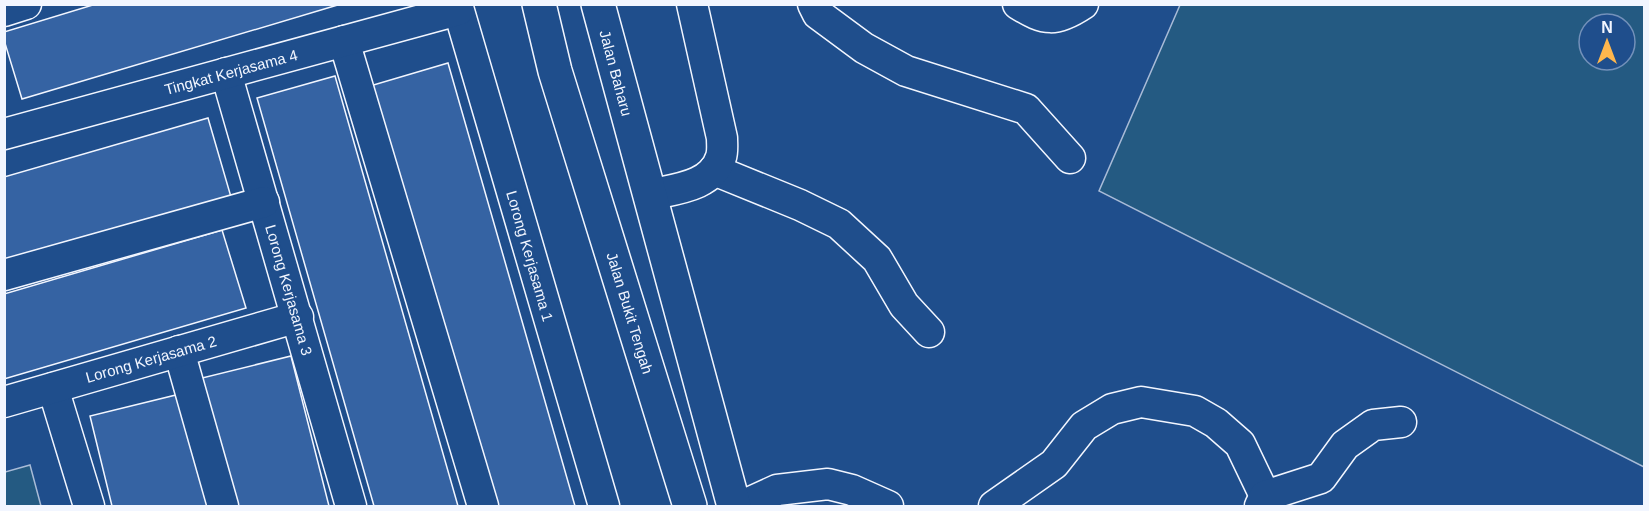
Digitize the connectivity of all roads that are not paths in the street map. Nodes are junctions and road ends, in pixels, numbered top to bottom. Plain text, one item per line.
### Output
1 (26, 4) edge
2 (525, 4) edge
3 (539, 4) edge
4 (598, 4) edge
5 (611, 4) edge
6 (692, 4) edge
7 (813, 4) edge
8 (1018, 4) edge
9 (1083, 4) edge
10 (458, 7) edge
11 (4, 11) edge
12 (344, 41) junction
13 (555, 71) junction
14 (226, 74) junction
15 (4, 134) edge
16 (634, 142) junction
17 (1070, 158) dead end
18 (714, 170) junction
19 (649, 195) junction
20 (264, 202) junction
21 (4, 274) edge
22 (298, 317) junction
23 (929, 332) dead end
24 (179, 351) junction
25 (53, 388) junction
26 (4, 402) edge
27 (1401, 422) dead end
28 (1263, 501) edge
29 (89, 507) edge
30 (223, 507) edge
31 (351, 507) edge
32 (483, 507) edge
33 (604, 507) edge
34 (690, 507) edge
35 (734, 507) edge
36 (742, 507) edge
37 (888, 507) edge
38 (994, 507) edge

1 - 11 street
2 - 13 highway
3 - 13 highway
4 - 16 highway, Jalan Baharu
5 - 16 highway
6 - 18 street
7 - 17 street
8 - 9 street
10 - 12 street, Tingkat Kerjasama 4
10 - 33 street, Lorong Kerjasama 1
12 - 14 street, Tingkat Kerjasama 4
12 - 32 street
13 - 34 highway, Jalan Bukit Tengah
14 - 15 street, Tingkat Kerjasama 4
14 - 20 street, Lorong Kerjasama 3
16 - 19 highway
18 - 19 street
18 - 23 street
19 - 35 highway
20 - 21 street
20 - 22 street, Lorong Kerjasama 3
22 - 24 street, Lorong Kerjasama 2
22 - 31 street, Lorong Kerjasama 3
24 - 25 street, Lorong Kerjasama 2
24 - 30 street
25 - 26 street, Lorong Kerjasama 2
25 - 29 street
27 - 28 street
28 - 38 street
36 - 37 street

